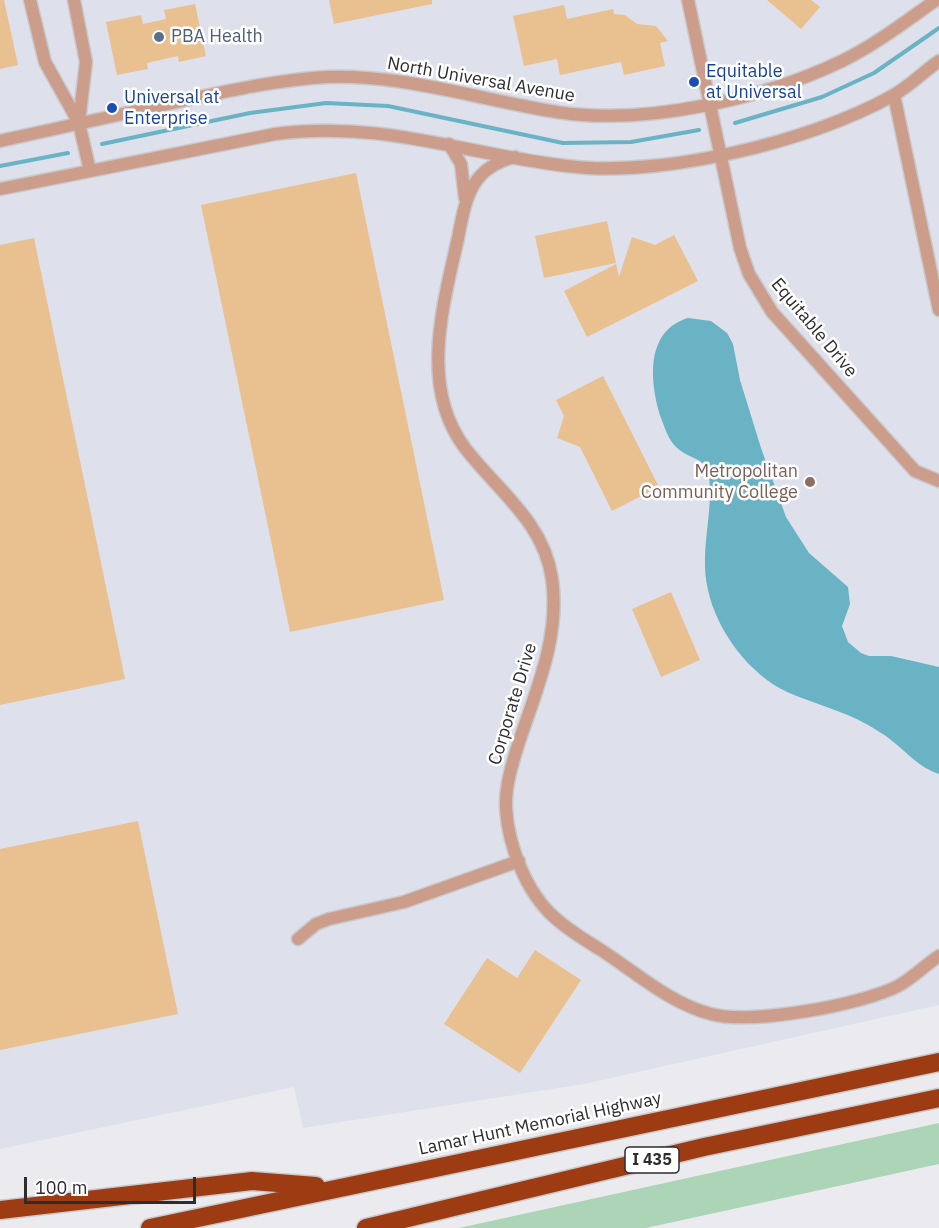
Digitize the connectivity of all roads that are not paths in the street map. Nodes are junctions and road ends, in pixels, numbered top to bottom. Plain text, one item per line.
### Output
1 (30, 0) edge
2 (74, 0) edge
3 (688, 0) edge
4 (936, 0) edge
5 (939, 61) edge
6 (894, 96) junction
7 (710, 103) junction
8 (79, 123) junction
9 (0, 141) edge
10 (449, 144) junction
11 (720, 154) junction
12 (515, 157) junction
13 (90, 171) junction
14 (0, 189) edge
15 (464, 208) junction
16 (939, 310) edge
17 (933, 479) edge
18 (519, 861) junction
19 (298, 939) dead end
20 (939, 956) edge
21 (939, 1062) edge
22 (939, 1098) edge
23 (336, 1187) junction
24 (0, 1210) edge
25 (150, 1228) edge
26 (366, 1228) edge

1 - 8 street
2 - 8 street
3 - 7 street, Equitable Drive
4 - 7 street, North Universal Avenue
5 - 6 street
6 - 11 street
6 - 16 street
7 - 8 street, North Universal Avenue
7 - 11 street, Equitable Drive
8 - 9 street, North Universal Avenue
8 - 13 street
10 - 12 street
10 - 13 street
10 - 15 street, Corporate Drive
11 - 12 street
11 - 17 street, Equitable Drive
12 - 15 street, Corporate Drive
13 - 14 street
15 - 18 street, Corporate Drive
18 - 19 street
18 - 20 street, Corporate Drive
21 - 23 highway, Lamar Hunt Memorial Highway / I 435
22 - 26 highway, I 435
23 - 24 highway
23 - 25 highway, Lamar Hunt Memorial Highway / I 435

